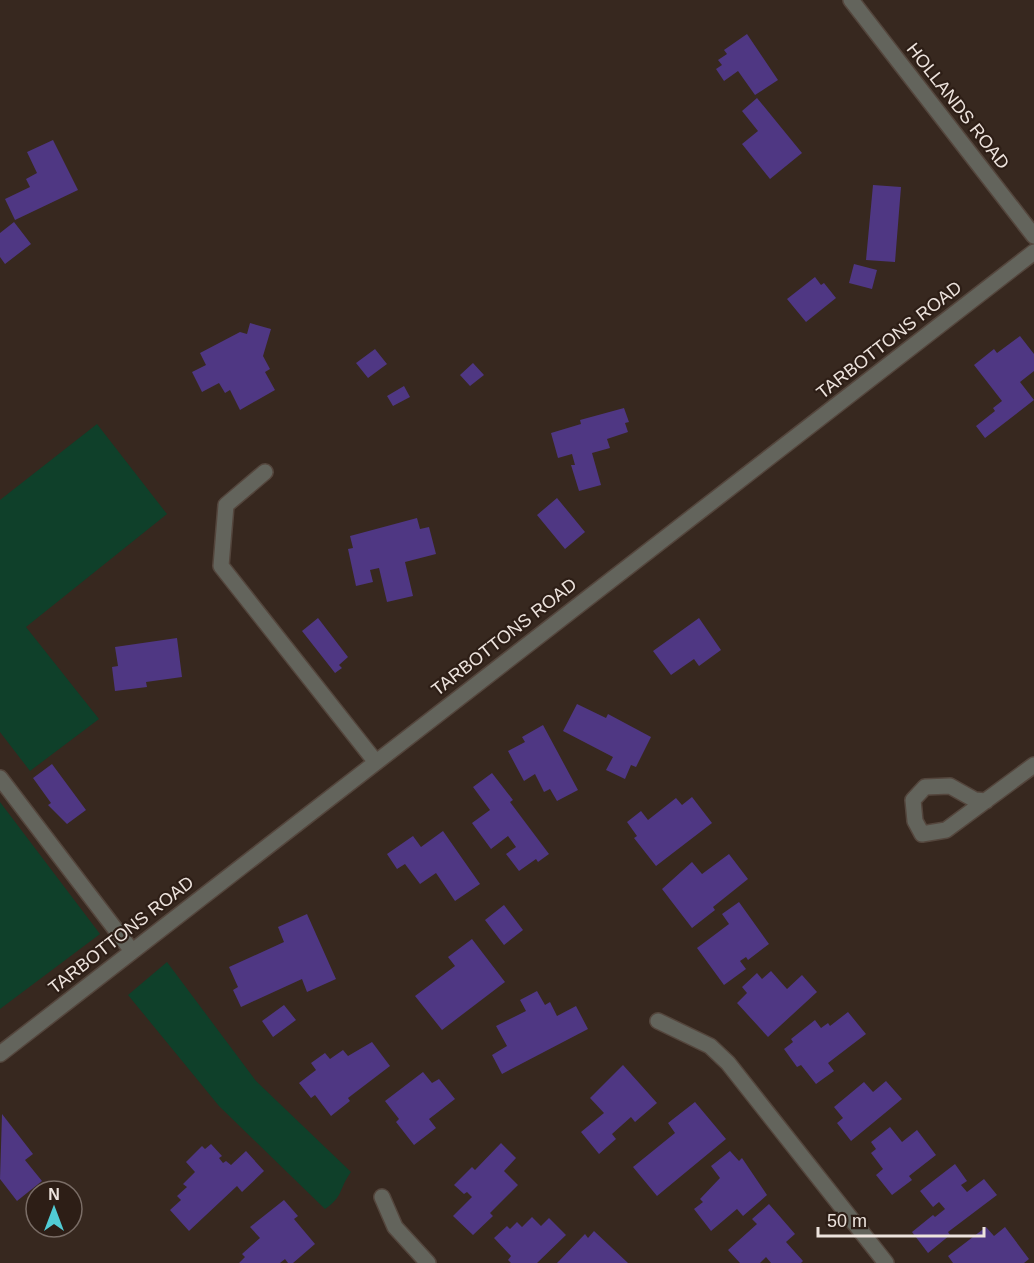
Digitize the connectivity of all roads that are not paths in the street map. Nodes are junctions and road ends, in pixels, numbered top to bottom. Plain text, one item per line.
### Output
1 (851, 0) edge
2 (1034, 236) edge
3 (1034, 252) edge
4 (265, 472) dead end
5 (375, 761) junction
6 (1034, 765) edge
7 (0, 778) edge
8 (986, 801) junction
9 (132, 951) junction
10 (658, 1021) dead end
11 (0, 1054) edge
12 (382, 1197) dead end
13 (428, 1263) edge
14 (886, 1263) edge

1 - 2 street, HOLLANDS ROAD
3 - 5 street, TARBOTTONS ROAD
4 - 5 street
5 - 9 street, TARBOTTONS ROAD
6 - 8 street
7 - 9 street
8 - 8 street
9 - 11 street, TARBOTTONS ROAD
10 - 14 street
12 - 13 street

